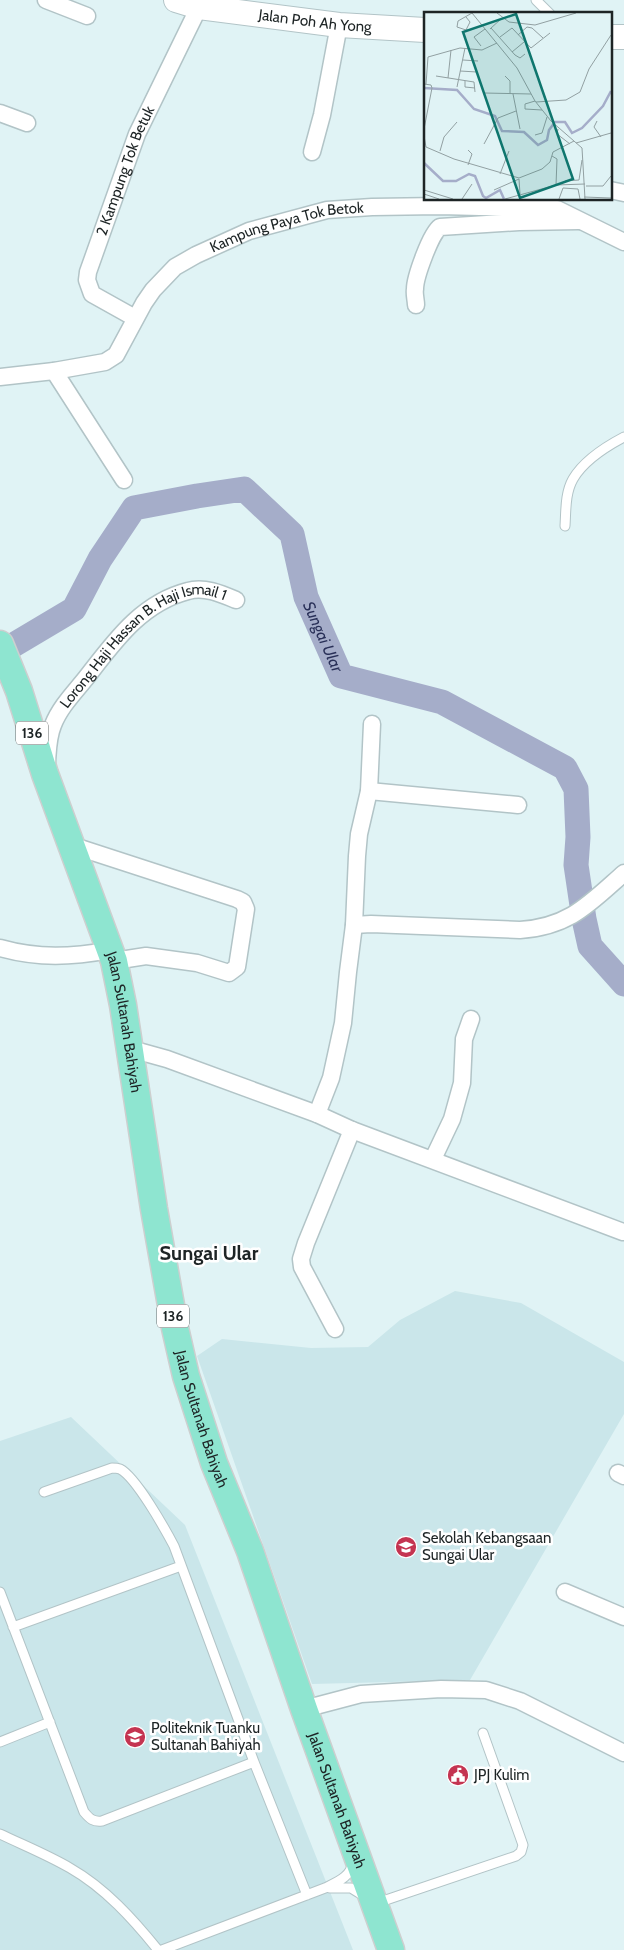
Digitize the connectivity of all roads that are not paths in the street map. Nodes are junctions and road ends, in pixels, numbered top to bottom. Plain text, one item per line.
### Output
1 (46, 0) edge
2 (176, 0) edge
3 (536, 0) edge
4 (200, 7) junction
5 (548, 12) edge
6 (87, 16) dead end
7 (339, 25) junction
8 (424, 30) edge
9 (0, 113) edge
10 (27, 123) dead end
11 (312, 152) dead end
12 (558, 204) edge
13 (581, 221) junction
14 (624, 242) edge
15 (416, 305) dead end
16 (135, 318) junction
17 (54, 371) junction
18 (0, 377) edge
19 (624, 437) edge
20 (124, 480) dead end
21 (565, 526) dead end
22 (236, 600) dead end
23 (0, 644) edge
24 (372, 724) dead end
25 (46, 774) junction
26 (369, 791) junction
27 (518, 805) dead end
28 (72, 845) junction
29 (624, 873) edge
30 (354, 925) junction
31 (0, 948) edge
32 (113, 956) junction
33 (471, 1019) dead end
34 (131, 1049) junction
35 (317, 1114) junction
36 (352, 1130) junction
37 (433, 1159) junction
38 (623, 1232) edge
39 (335, 1329) dead end
40 (44, 1492) dead end
41 (181, 1566) junction
42 (0, 1592) edge
43 (565, 1592) dead end
44 (624, 1617) edge
45 (13, 1627) junction
46 (304, 1709) junction
47 (50, 1722) junction
48 (483, 1733) dead end
49 (0, 1742) edge
50 (624, 1752) edge
51 (254, 1762) junction
52 (0, 1834) edge
53 (353, 1844) junction
54 (325, 1888) junction
55 (307, 1895) junction
56 (375, 1905) junction
57 (160, 1950) edge
58 (391, 1950) edge

1 - 6 street
2 - 4 main road, Jalan Poh Ah Yong
3 - 5 lane
4 - 7 main road, Jalan Poh Ah Yong
4 - 16 street, 2 Kampung Tok Betuk
7 - 8 main road, Jalan Poh Ah Yong
7 - 11 street
9 - 10 street
12 - 13 street, Kampung Paya Tok Betok
12 - 16 street, Kampung Paya Tok Betok
13 - 14 street, Kampung Paya Tok Betok
13 - 15 street
16 - 17 street, Kampung Paya Tok Betok
17 - 18 street, Kampung Paya Tok Betok
17 - 20 street
19 - 21 lane
22 - 25 street, Lorong Haji Hassan B. Haji Ismail 1
23 - 25 main road, Jalan Sultanah Bahiyah / 136
24 - 26 street
25 - 28 main road, Jalan Sultanah Bahiyah / 136
26 - 27 street
26 - 30 street
28 - 32 main road, Jalan Sultanah Bahiyah / 136
28 - 32 street
29 - 30 street
30 - 35 street
31 - 32 street
32 - 34 main road, Jalan Sultanah Bahiyah / 136
33 - 37 street
34 - 35 street
34 - 46 main road, Jalan Sultanah Bahiyah / 136
35 - 36 street
36 - 37 street
36 - 39 street
37 - 38 street
40 - 41 lane
41 - 45 lane
41 - 51 lane
42 - 45 lane
43 - 44 street
45 - 47 lane
46 - 50 street
46 - 53 main road, Jalan Sultanah Bahiyah / 136
47 - 49 lane
47 - 51 lane
48 - 56 lane
51 - 55 lane
52 - 57 lane
53 - 54 lane
53 - 56 main road, Jalan Sultanah Bahiyah / 136
54 - 55 lane
54 - 56 lane
55 - 57 lane
56 - 58 main road, Jalan Sultanah Bahiyah / 136

